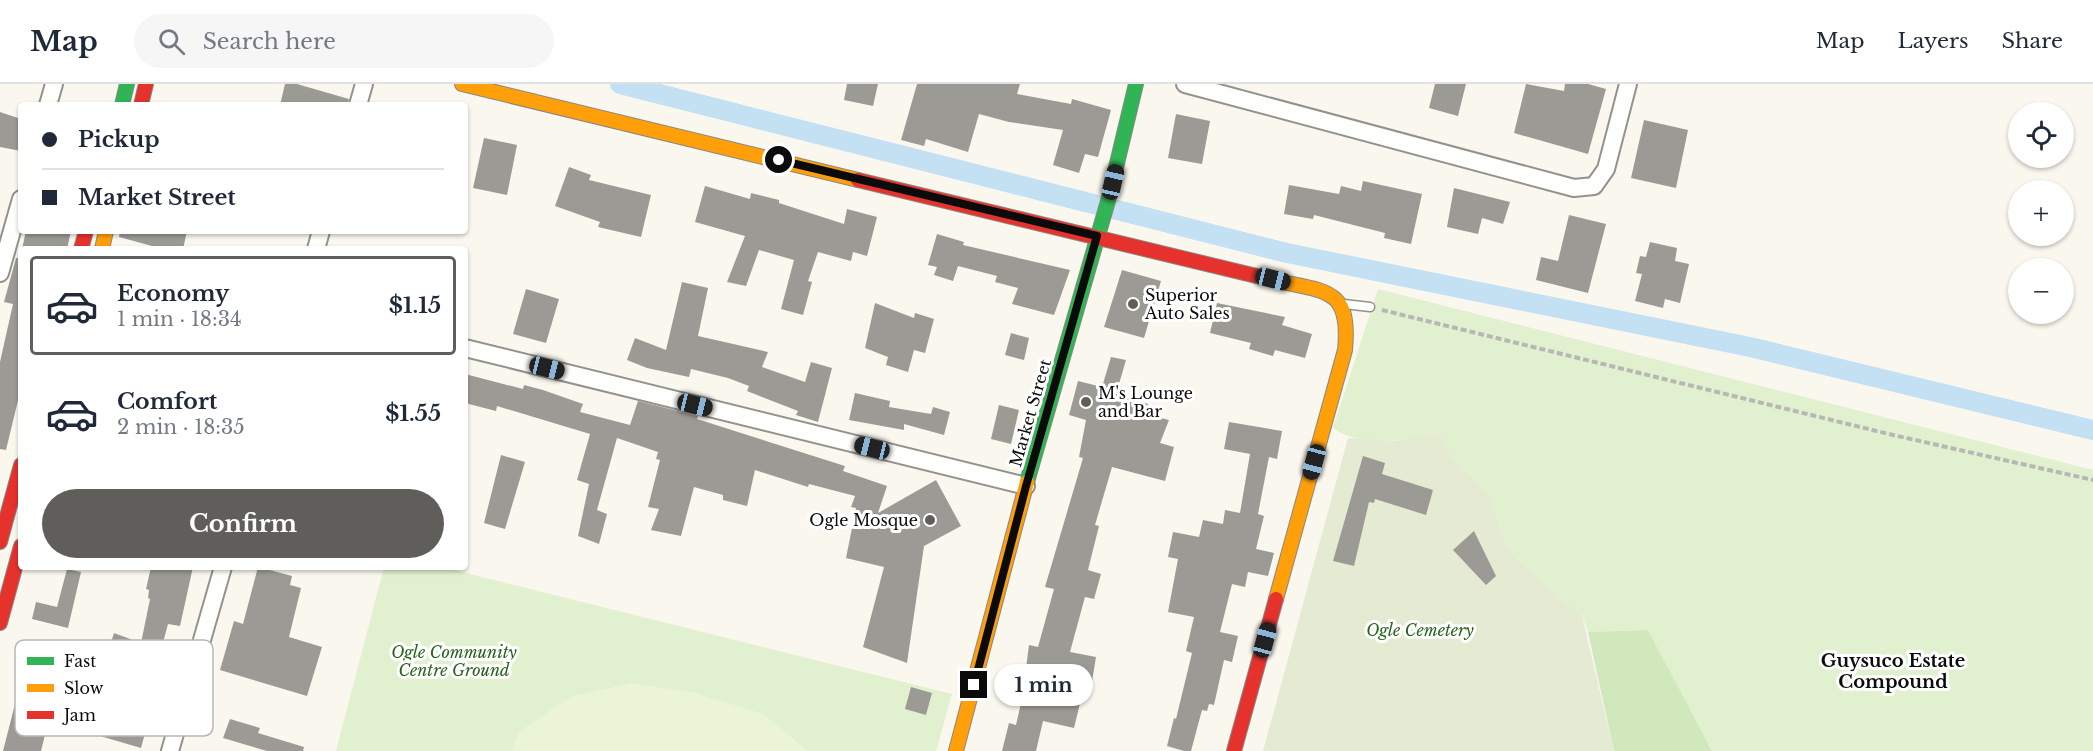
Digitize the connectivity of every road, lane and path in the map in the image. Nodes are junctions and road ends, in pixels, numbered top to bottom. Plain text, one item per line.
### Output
1 (54, 84) edge
2 (127, 84) edge
3 (146, 84) edge
4 (364, 84) edge
5 (462, 84) edge
6 (1136, 84) edge
7 (1185, 84) edge
8 (1628, 84) edge
9 (49, 102) edge
10 (123, 102) edge
11 (142, 102) edge
12 (359, 102) edge
13 (18, 210) edge
14 (1099, 230) junction
15 (0, 273) edge
16 (1343, 304) junction
17 (1370, 307) joint
18 (468, 349) edge
19 (18, 473) edge
20 (0, 476) edge
21 (18, 477) edge
22 (2093, 480) edge
23 (1026, 486) junction
24 (0, 542) edge
25 (18, 557) edge
26 (222, 570) edge
27 (0, 623) edge
28 (202, 640) edge
29 (174, 736) edge
30 (170, 751) edge
31 (956, 751) edge
32 (1234, 751) edge

1 - 9 street
2 - 10 street
3 - 11 street
4 - 12 street
5 - 14 street
6 - 14 street, Market Street
7 - 8 street
13 - 15 street
14 - 16 street
14 - 23 street, Market Street
16 - 17 lane
16 - 32 street
17 - 22 path
18 - 23 street
19 - 20 street
21 - 24 street
23 - 31 street, Market Street
25 - 27 street
26 - 28 street
29 - 30 street

